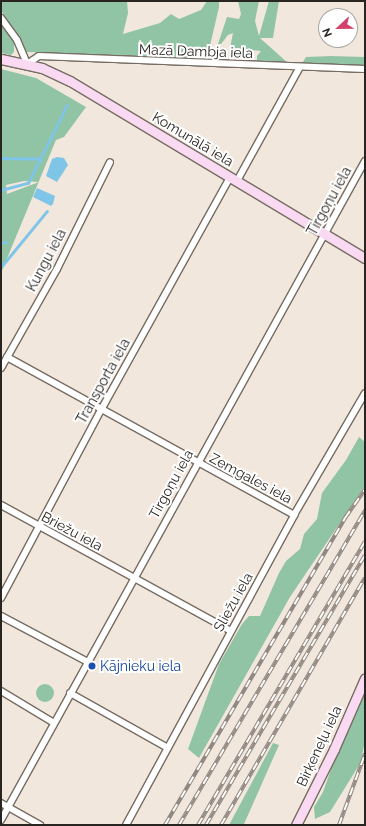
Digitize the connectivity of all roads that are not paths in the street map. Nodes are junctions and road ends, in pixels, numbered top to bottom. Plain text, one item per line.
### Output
1 (1, 18) edge
2 (1, 59) edge
3 (27, 64) junction
4 (300, 67) junction
5 (365, 69) edge
6 (365, 161) edge
7 (110, 162) dead end
8 (233, 179) junction
9 (324, 234) junction
10 (365, 258) edge
11 (7, 358) junction
12 (1, 368) edge
13 (365, 392) edge
14 (101, 410) junction
15 (197, 463) junction
16 (1, 505) edge
17 (294, 515) junction
18 (40, 527) junction
19 (133, 577) junction
20 (1, 598) edge
21 (1, 616) edge
22 (231, 631) junction
23 (88, 662) junction
24 (365, 678) edge
25 (1, 691) edge
26 (70, 693) junction
27 (54, 723) junction
28 (168, 748) junction
29 (1, 803) edge
30 (8, 807) junction
31 (1, 820) edge
32 (40, 825) edge
33 (126, 825) edge
34 (296, 825) edge

1 - 3 street
2 - 3 street, Komunālā iela
3 - 4 street, Mazā Dambja iela
3 - 8 street, Komunālā iela
4 - 5 street, Mazā Dambja iela
4 - 8 street, Transporta iela
6 - 9 street, Tirgoņu iela
7 - 11 street, Kungu iela
8 - 9 street, Komunālā iela
8 - 14 street, Transporta iela
9 - 10 street, Komunālā iela
9 - 15 street, Tirgoņu iela
11 - 12 street, Kungu iela
11 - 14 street, Zemgales iela
13 - 17 street, Sliežu iela
14 - 15 street, Zemgales iela
14 - 18 street, Transporta iela
15 - 17 street, Zemgales iela
15 - 19 street, Tirgoņu iela
16 - 18 street, Briežu iela
17 - 22 street, Sliežu iela
18 - 19 street, Briežu iela
18 - 20 street, Transporta iela
19 - 22 street, Briežu iela
19 - 23 street, Tirgoņu iela
21 - 23 street
22 - 28 street, Sliežu iela
23 - 26 street, Tirgoņu iela
24 - 34 street, Birķeneļu iela
25 - 27 street
26 - 27 street, Tirgoņu iela
26 - 28 street
27 - 30 street, Tirgoņu iela
28 - 33 street, Sliežu iela
29 - 30 street
30 - 31 street, Tirgoņu iela
30 - 32 street

